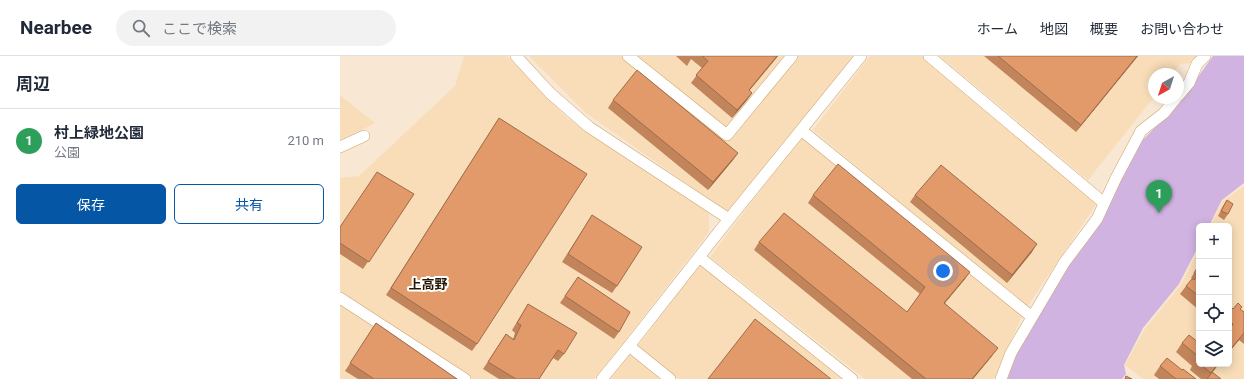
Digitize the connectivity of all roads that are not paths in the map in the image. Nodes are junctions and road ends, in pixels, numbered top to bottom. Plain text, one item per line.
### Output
1 (516, 56) edge
2 (628, 56) edge
3 (792, 56) edge
4 (861, 56) edge
5 (929, 56) edge
6 (1205, 56) edge
7 (1184, 89) edge
8 (1171, 104) edge
9 (800, 130) junction
10 (364, 136) dead end
11 (340, 147) edge
12 (1104, 203) junction
13 (729, 219) junction
14 (699, 257) junction
15 (340, 298) edge
16 (1032, 317) junction
17 (629, 346) junction
18 (466, 379) edge
19 (602, 379) edge
20 (670, 379) edge
21 (852, 379) edge
22 (1001, 379) edge

1 - 13 street
2 - 3 street
4 - 9 street
5 - 12 street
6 - 7 street
8 - 12 street
9 - 13 street
9 - 16 street
10 - 11 street
12 - 16 street
13 - 14 street
14 - 17 street
14 - 21 street
15 - 18 street
16 - 22 street
17 - 19 street
17 - 20 street

